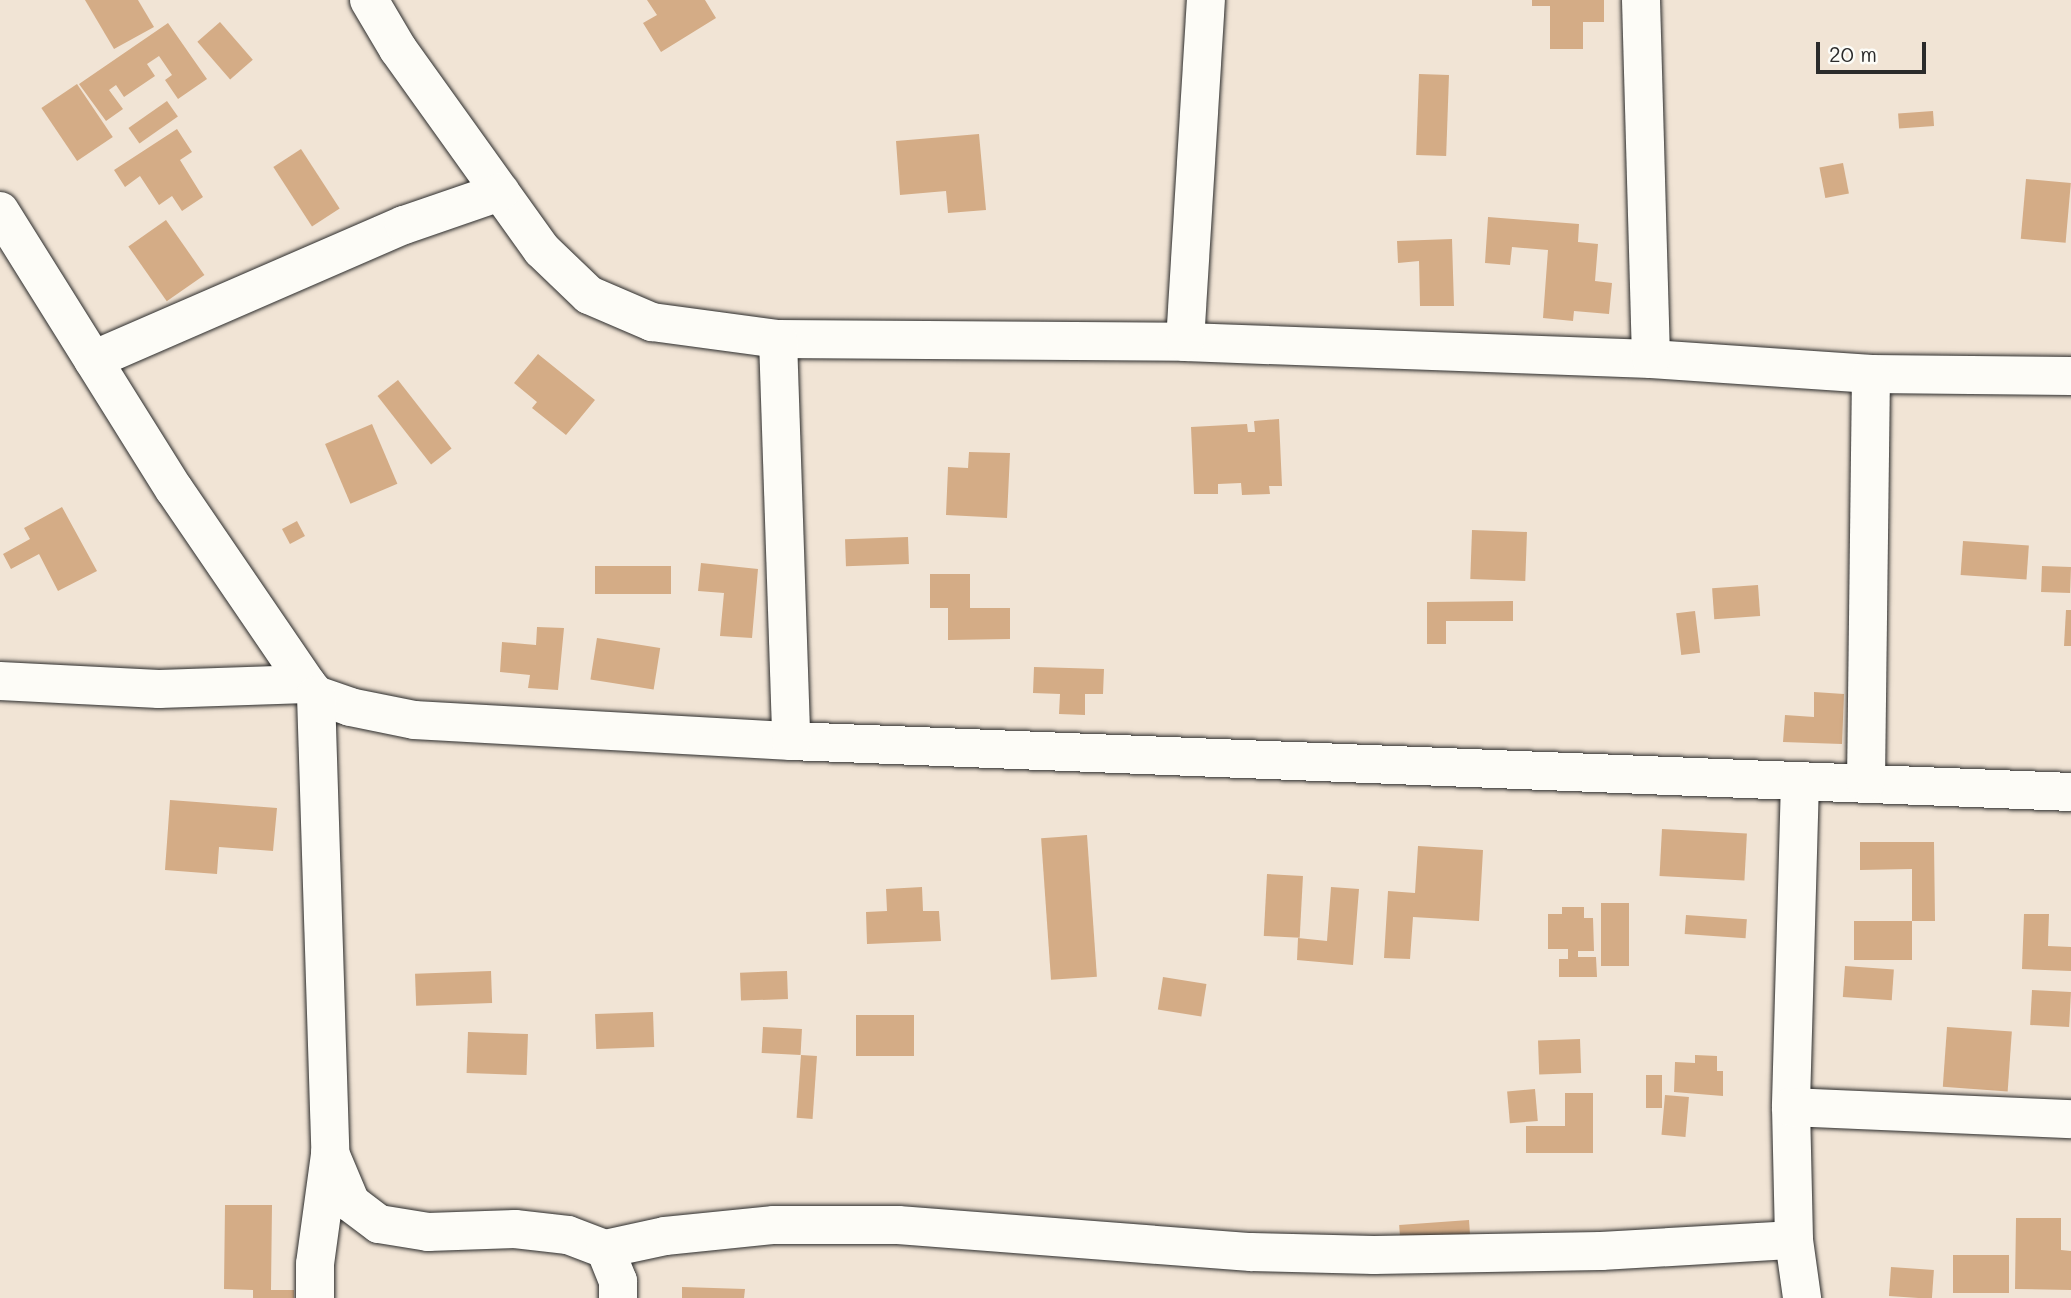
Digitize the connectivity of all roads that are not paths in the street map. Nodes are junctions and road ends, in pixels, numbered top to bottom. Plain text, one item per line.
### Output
1 (369, 0) edge
2 (1206, 0) edge
3 (1641, 0) edge
4 (500, 192) junction
5 (0, 211) edge
6 (778, 338) junction
7 (1185, 342) junction
8 (1651, 359) junction
9 (93, 360) junction
10 (1871, 374) junction
11 (2071, 376) edge
12 (0, 681) edge
13 (312, 690) junction
14 (791, 741) junction
15 (1800, 781) junction
16 (1866, 782) junction
17 (2071, 792) edge
18 (1791, 1107) junction
19 (2071, 1119) edge
20 (330, 1153) junction
21 (1794, 1240) junction
22 (605, 1248) junction
23 (315, 1298) edge
24 (618, 1298) edge
25 (1802, 1298) edge

1 - 4 street
2 - 7 street
3 - 8 street
4 - 6 street
4 - 9 street
5 - 9 street
6 - 7 street
6 - 14 street
7 - 8 street
8 - 10 street
9 - 13 street
10 - 11 street
10 - 16 street
12 - 13 street
13 - 14 street
13 - 20 street
14 - 15 street
15 - 16 street
15 - 18 street
16 - 17 street
18 - 19 street
18 - 21 street
20 - 22 street
20 - 23 street
21 - 22 street
21 - 25 street
22 - 24 street

